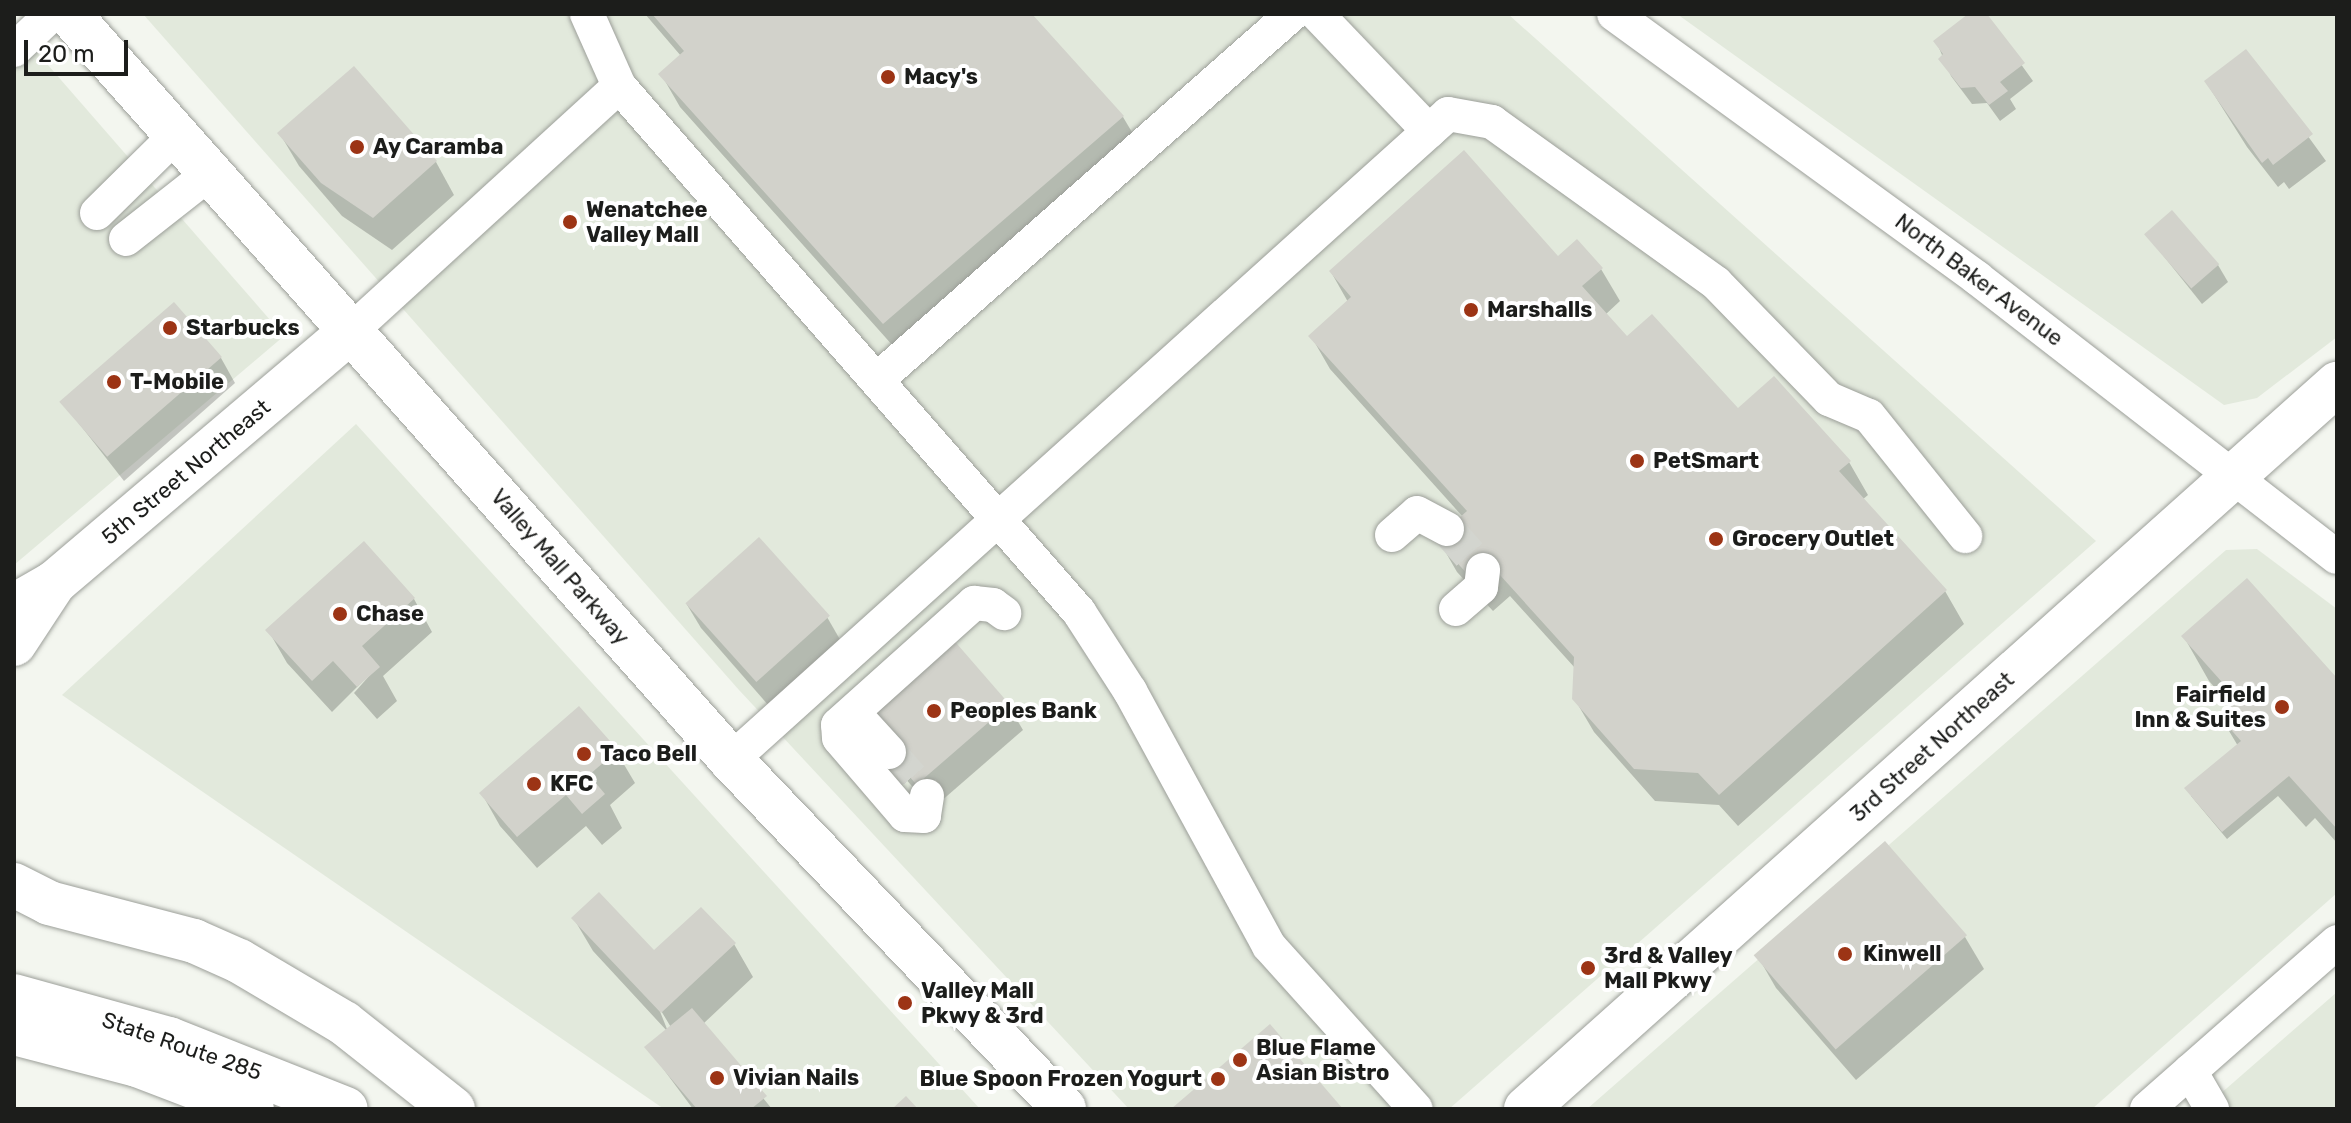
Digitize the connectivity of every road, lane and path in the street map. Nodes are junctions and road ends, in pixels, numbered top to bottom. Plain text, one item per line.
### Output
1 (52, 14) edge
2 (69, 14) edge
3 (587, 14) edge
4 (1292, 14) edge
5 (1317, 14) edge
6 (1614, 14) edge
7 (14, 50) edge
8 (619, 86) junction
9 (1429, 131) junction
10 (176, 135) junction
11 (210, 173) junction
12 (97, 213) dead end
13 (126, 239) dead end
14 (351, 331) junction
15 (878, 379) junction
16 (2337, 384) edge
17 (2234, 476) junction
18 (1001, 522) junction
19 (1447, 529) tunnel mouth
20 (1392, 535) dead end
21 (1965, 536) dead end
22 (2337, 557) edge
23 (1483, 570) dead end
24 (1456, 609) dead end
25 (1004, 613) dead end
26 (17, 624) edge
27 (852, 714) junction
28 (883, 758) tunnel mouth
29 (731, 760) junction
30 (928, 811) dead end
31 (14, 885) edge
32 (2337, 942) edge
33 (14, 996) edge
34 (14, 1033) edge
35 (2190, 1071) junction
36 (252, 1109) edge
37 (346, 1109) edge
38 (453, 1109) edge
39 (1064, 1109) edge
40 (1416, 1109) edge
41 (1526, 1109) edge
42 (2147, 1109) edge
43 (2212, 1109) edge

1 - 7 street
2 - 10 main road, Valley Mall Parkway
3 - 8 street
4 - 15 street
5 - 9 street
6 - 17 street, North Baker Avenue
8 - 14 street
8 - 15 street
9 - 18 street
9 - 21 street
10 - 11 main road, Valley Mall Parkway
10 - 12 street
11 - 13 street
11 - 14 main road, Valley Mall Parkway
14 - 26 main road, 5th Street Northeast
14 - 29 main road, Valley Mall Parkway
15 - 18 street
16 - 17 main road, 3rd Street Northeast
17 - 22 street, North Baker Avenue
17 - 41 main road, 3rd Street Northeast
18 - 29 street
18 - 40 street
19 - 20 street
23 - 24 street
25 - 27 street
27 - 28 street
27 - 30 street
29 - 39 main road, Valley Mall Parkway
31 - 38 main road
32 - 35 street
33 - 37 main road, State Route 285
34 - 36 main road, State Route 285
35 - 42 street
35 - 43 street

